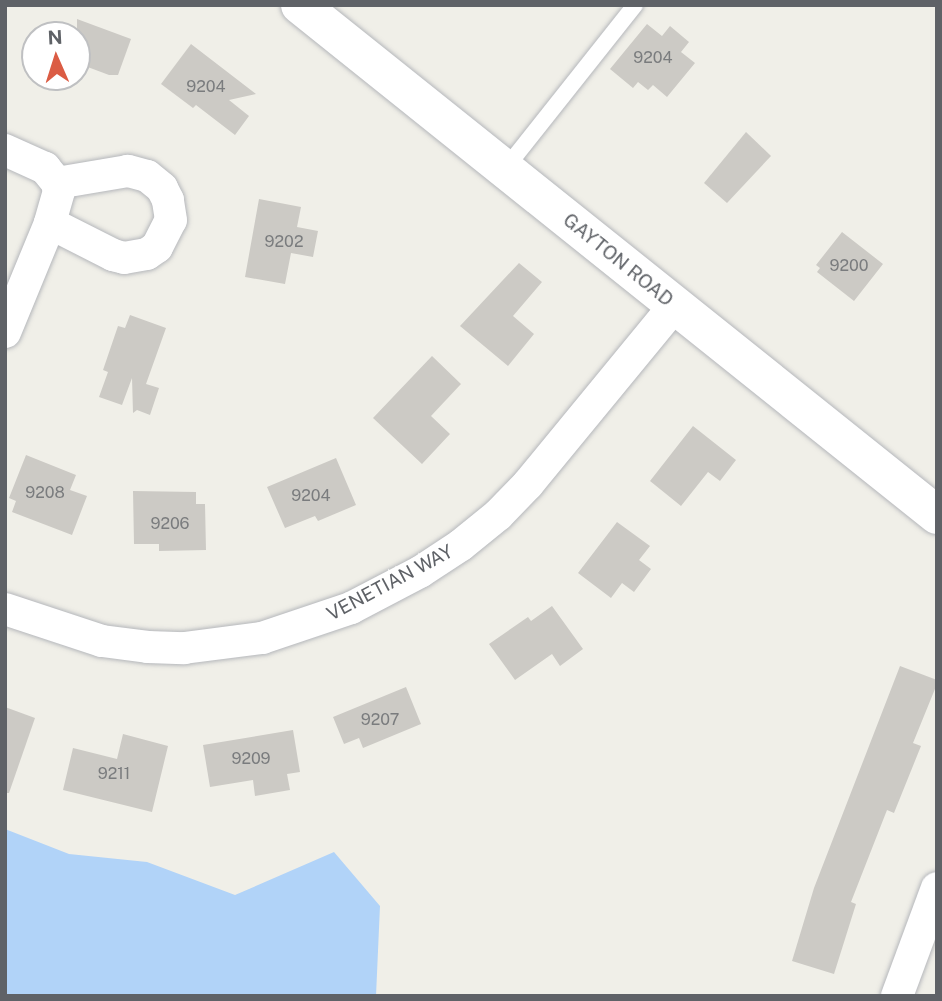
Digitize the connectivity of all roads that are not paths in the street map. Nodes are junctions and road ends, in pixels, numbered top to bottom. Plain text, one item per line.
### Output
1 (300, 5) edge
2 (635, 5) edge
3 (5, 150) edge
4 (505, 169) junction
5 (57, 183) junction
6 (50, 223) junction
7 (675, 305) junction
8 (5, 332) edge
9 (937, 515) edge
10 (5, 609) edge
11 (937, 888) edge
12 (897, 996) edge

1 - 4 street, GAYTON ROAD
2 - 4 lane
3 - 5 street
4 - 7 street, GAYTON ROAD
5 - 6 street
5 - 6 street
6 - 8 street
7 - 9 street, GAYTON ROAD
7 - 10 street, VENETIAN WAY
11 - 12 street

